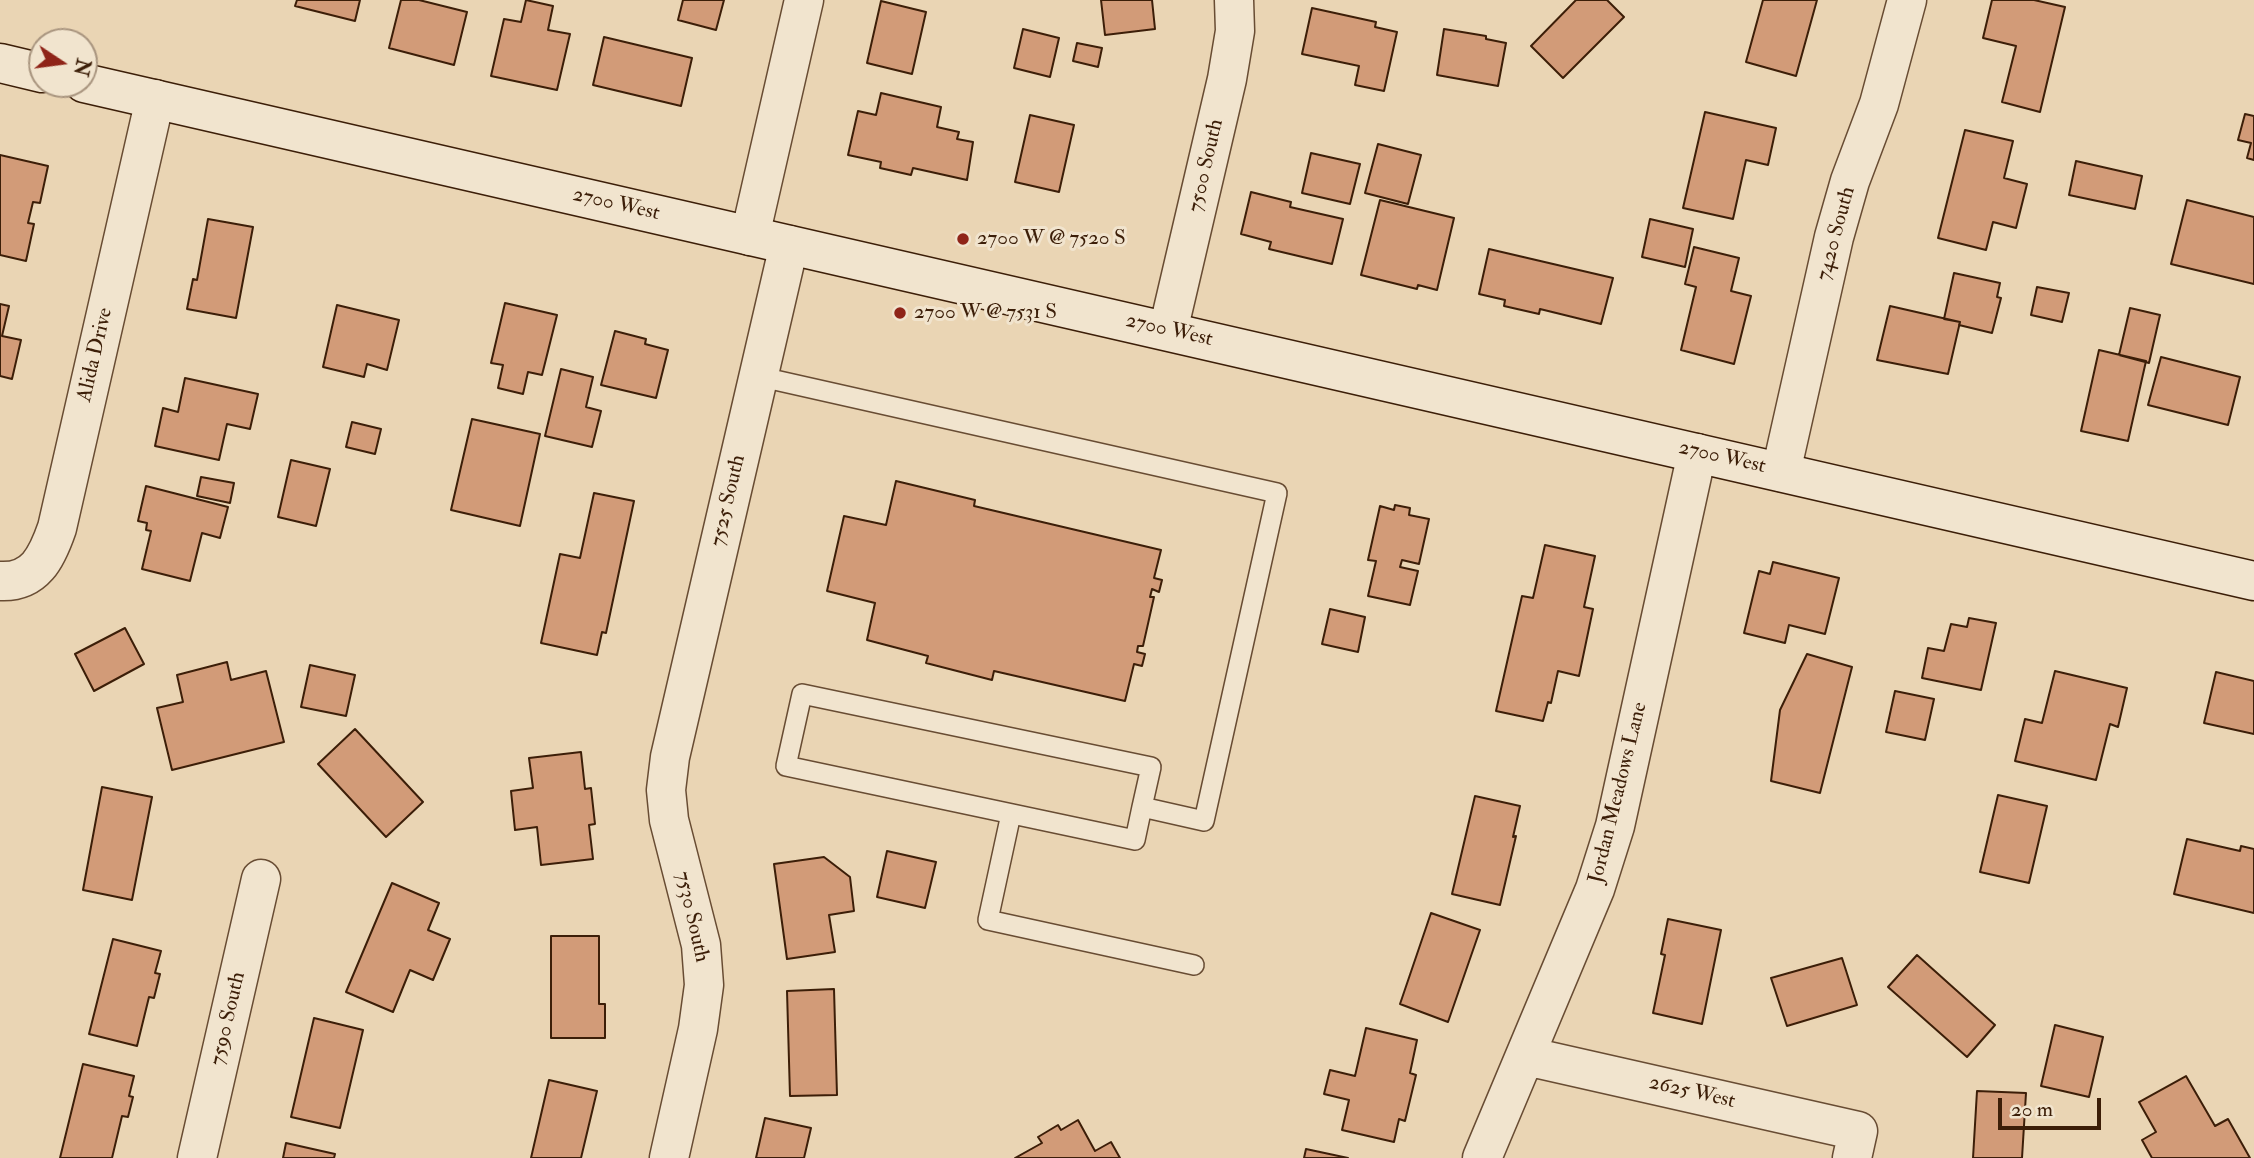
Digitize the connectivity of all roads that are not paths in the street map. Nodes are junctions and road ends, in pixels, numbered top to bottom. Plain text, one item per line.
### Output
1 (804, 0) edge
2 (1234, 0) edge
3 (1907, 0) edge
4 (0, 63) edge
5 (28, 70) edge
6 (98, 86) edge
7 (155, 99) junction
8 (750, 236) junction
9 (789, 244) junction
10 (1168, 331) junction
11 (757, 376) junction
12 (1697, 453) junction
13 (1781, 472) junction
14 (0, 581) edge
15 (2254, 581) edge
16 (670, 757) joint
17 (1142, 807) junction
18 (1012, 814) junction
19 (261, 879) dead end
20 (1194, 965) dead end
21 (1526, 1056) junction
22 (1855, 1144) edge
23 (197, 1158) edge
24 (668, 1158) edge
25 (1482, 1158) edge

1 - 8 street
2 - 10 street, 7500 South
3 - 13 street, 7420 South
4 - 5 street
6 - 7 street, 2700 West
7 - 8 street, 2700 West
7 - 14 street, Alida Drive
8 - 9 street, 2700 West
9 - 10 street, 2700 West
9 - 11 street, 7525 South
10 - 12 street, 2700 West
11 - 16 street, 7525 South
11 - 17 lane
12 - 13 street, 2700 West
12 - 21 street, Jordan Meadows Lane
13 - 15 street, 2700 West
16 - 24 street, 7530 South
17 - 18 lane
17 - 18 lane
18 - 20 lane
19 - 23 street, 7590 South
21 - 22 street, 2625 West
21 - 25 street, Jordan Meadows Lane

